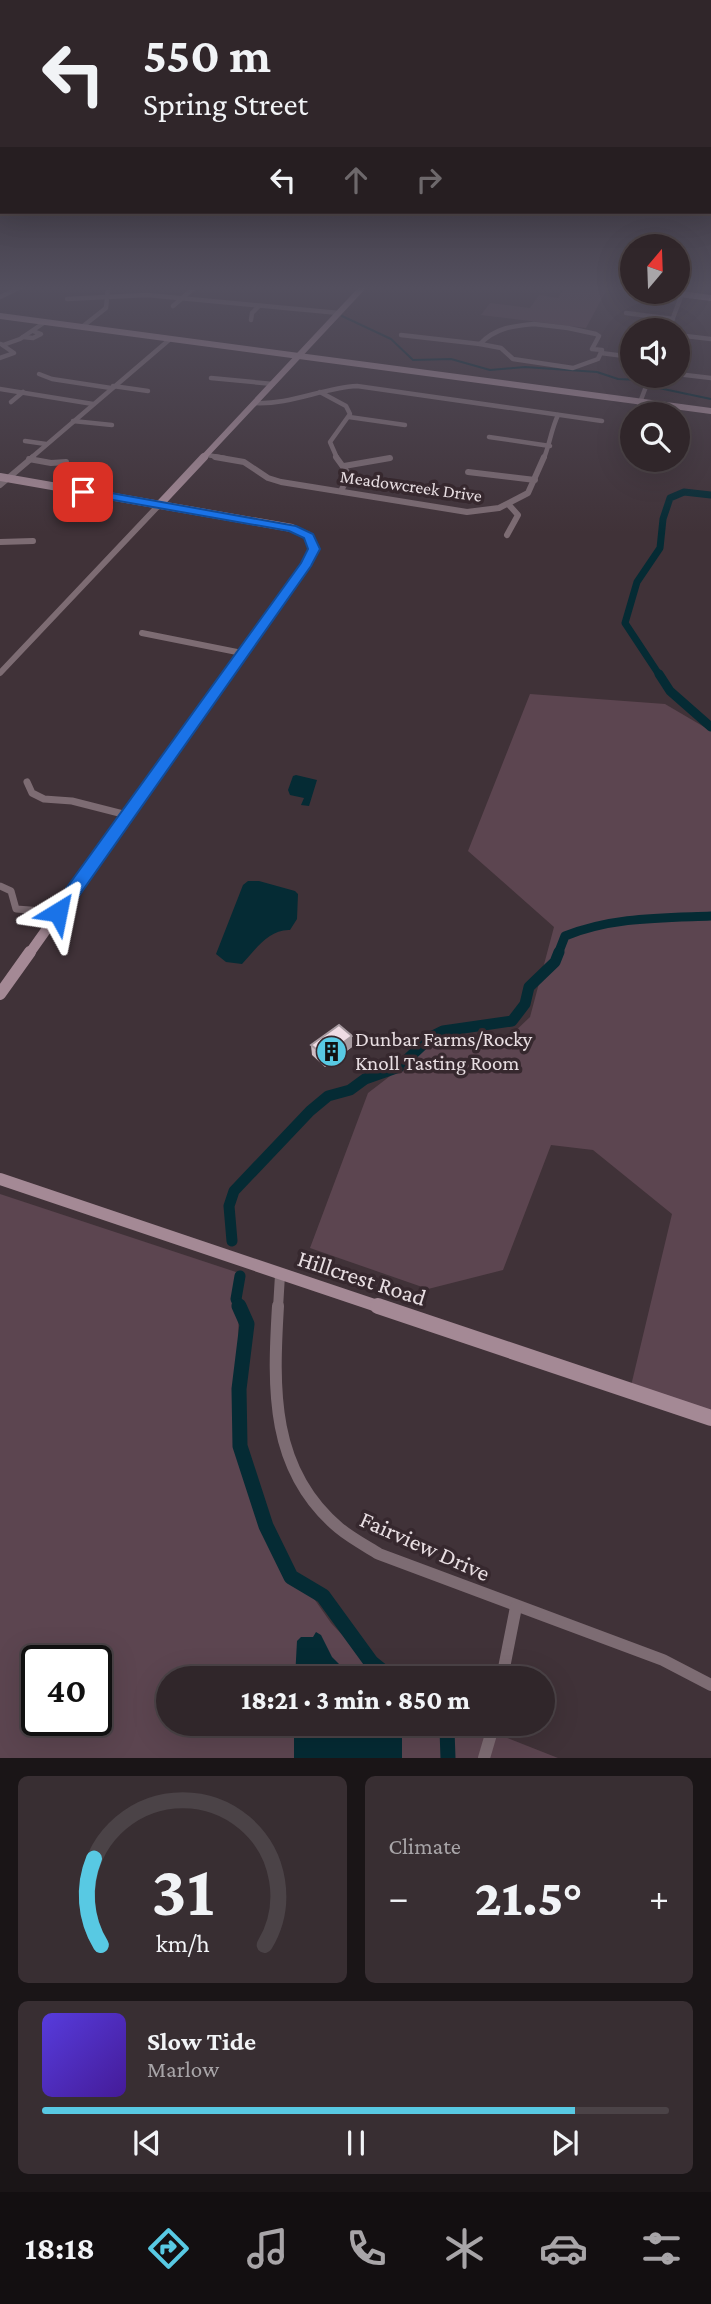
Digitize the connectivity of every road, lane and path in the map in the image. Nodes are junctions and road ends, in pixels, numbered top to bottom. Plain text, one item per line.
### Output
1 (134, 369) edge
2 (287, 369) edge
3 (390, 369) edge
4 (39, 374) dead end
5 (690, 376) edge
6 (211, 378) dead end
7 (711, 379) edge
8 (273, 384) junction
9 (112, 387) junction
10 (0, 389) edge
11 (148, 391) dead end
12 (23, 392) junction
13 (320, 392) junction
14 (11, 402) dead end
15 (633, 402) edge
16 (93, 404) junction
17 (254, 404) junction
18 (690, 410) edge
19 (711, 413) edge
20 (558, 415) junction
21 (349, 417) junction
22 (73, 421) junction
23 (602, 421) dead end
24 (112, 425) dead end
25 (405, 425) dead end
26 (489, 437) dead end
27 (24, 441) dead end
28 (46, 444) junction
29 (550, 446) junction
30 (207, 455) junction
31 (390, 458) dead end
32 (29, 459) junction
33 (66, 462) dead end
34 (344, 466) junction
35 (468, 472) dead end
36 (4, 477) edge
37 (534, 480) junction
38 (0, 485) edge
39 (341, 491) junction
40 (159, 505) junction
41 (509, 505) junction
42 (507, 536) dead end
43 (33, 541) dead end
44 (0, 542) edge
45 (142, 633) dead end
46 (242, 653) junction
47 (0, 673) edge
48 (27, 782) dead end
49 (127, 815) junction
50 (0, 886) edge
51 (58, 912) junction
52 (0, 994) edge
53 (0, 1179) edge
54 (280, 1275) junction
55 (711, 1418) edge
56 (516, 1607) junction
57 (504, 1666) edge
58 (711, 1685) edge
59 (490, 1736) edge
60 (484, 1758) edge

1 - 9 street
2 - 8 street
3 - 15 street
4 - 9 street
5 - 7 street
6 - 8 street
8 - 17 street
9 - 11 street
9 - 16 street
10 - 12 street
12 - 14 street
12 - 16 street
13 - 17 street
13 - 20 street
13 - 21 street
16 - 22 street
17 - 30 street
18 - 19 street
20 - 23 street
20 - 29 street, Meadowcreek Drive
21 - 25 street
21 - 34 street
22 - 24 street
22 - 28 street
26 - 29 street
27 - 28 street
28 - 32 street
29 - 37 street, Meadowcreek Drive
30 - 39 street, Meadowcreek Drive
30 - 40 street
31 - 34 street
32 - 33 street
32 - 36 street
34 - 39 street
35 - 37 street
36 - 38 street
36 - 40 street
37 - 41 street, Meadowcreek Drive
39 - 41 street, Meadowcreek Drive
40 - 46 street
40 - 47 street
41 - 42 street
43 - 44 street
45 - 46 street
46 - 49 street
48 - 49 street
49 - 51 street
50 - 51 street
51 - 52 street
53 - 54 street, Hillcrest Road
54 - 55 street, Hillcrest Road
54 - 56 street, Fairview Drive
56 - 57 street
56 - 58 street, Fairview Drive
59 - 60 street

